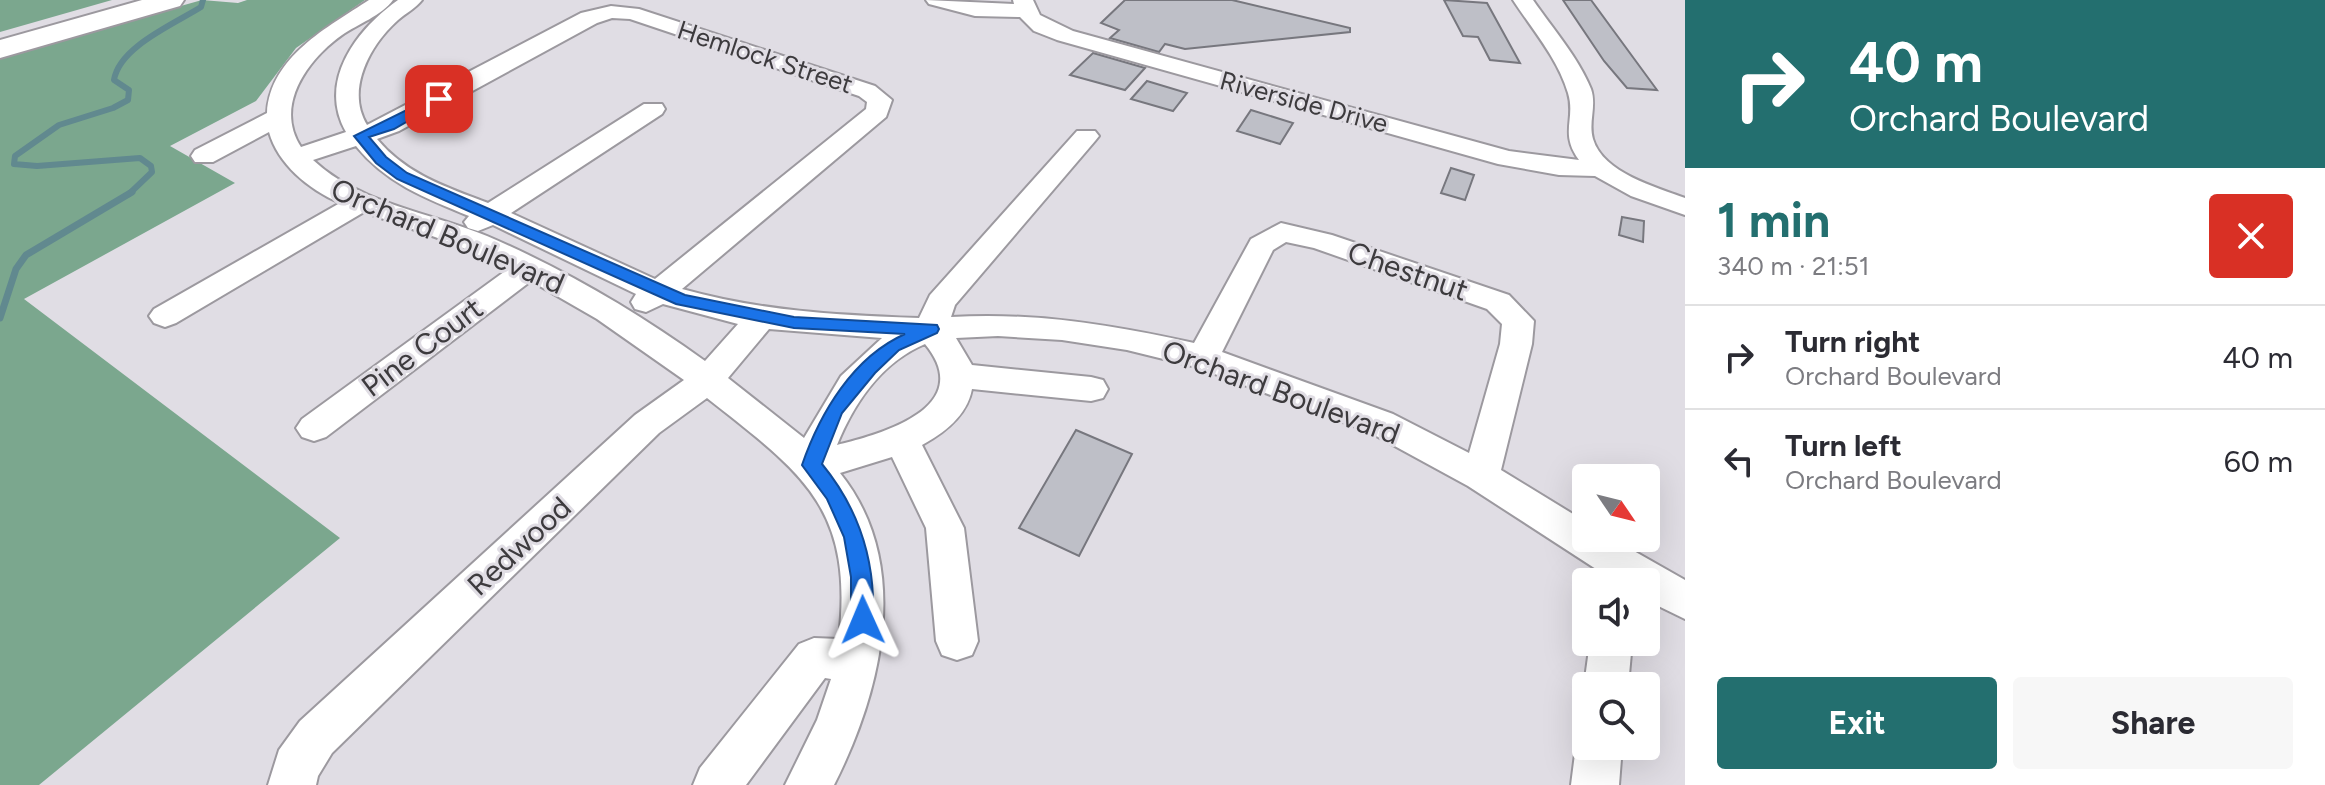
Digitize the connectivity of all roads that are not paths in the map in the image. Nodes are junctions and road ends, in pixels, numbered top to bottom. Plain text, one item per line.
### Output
1 (171, 0) edge
2 (936, 0) edge
3 (1523, 0) edge
4 (401, 1) edge
5 (1024, 6) edge
6 (0, 49) edge
7 (653, 109) dead end
8 (278, 117) junction
9 (361, 136) junction
10 (1086, 136) dead end
11 (204, 156) dead end
12 (294, 158) junction
13 (1602, 168) junction
14 (361, 202) junction
15 (1685, 207) edge
16 (491, 214) junction
17 (458, 236) junction
18 (530, 267) junction
19 (658, 292) junction
20 (165, 316) dead end
21 (761, 318) junction
22 (623, 320) junction
23 (931, 329) junction
24 (1203, 357) junction
25 (958, 376) junction
26 (708, 380) junction
27 (1091, 389) dead end
28 (314, 428) dead end
29 (901, 439) junction
30 (812, 465) junction
31 (1481, 476) junction
32 (1612, 568) edge
33 (1660, 590) edge
34 (1685, 601) edge
35 (957, 641) dead end
36 (859, 660) junction
37 (1598, 760) edge
38 (292, 785) edge
39 (717, 785) edge
40 (809, 785) edge
41 (1595, 785) edge

1 - 6 main road
2 - 5 street
3 - 13 street
4 - 8 street, Orchard Boulevard
4 - 9 street, Orchard Boulevard
5 - 13 street, Riverside Drive
7 - 16 street
8 - 11 street
8 - 12 street, Orchard Boulevard
9 - 12 street, Hemlock Street
9 - 16 street, Orchard Boulevard
9 - 19 street, Hemlock Street
10 - 23 street
12 - 14 street, Orchard Boulevard
13 - 15 street
14 - 17 street, Orchard Boulevard
14 - 20 street
16 - 17 street
16 - 19 street, Orchard Boulevard
17 - 18 street, Orchard Boulevard
18 - 22 street, Orchard Boulevard
18 - 28 street, Pine Court
19 - 21 street, Orchard Boulevard
19 - 22 street, Hemlock Street
21 - 23 street, Orchard Boulevard
21 - 26 street, Redwood
22 - 26 street, Orchard Boulevard
23 - 24 street, Orchard Boulevard
23 - 25 street
23 - 30 street, Orchard Boulevard
24 - 31 street, Orchard Boulevard
24 - 31 street, Chestnut
25 - 27 street
25 - 29 street
26 - 30 street, Orchard Boulevard
26 - 38 street, Redwood
29 - 30 street
29 - 35 street
30 - 36 street, Orchard Boulevard
31 - 32 street, Orchard Boulevard
33 - 34 street, Orchard Boulevard
36 - 39 street
36 - 40 street, Orchard Boulevard
37 - 41 street

